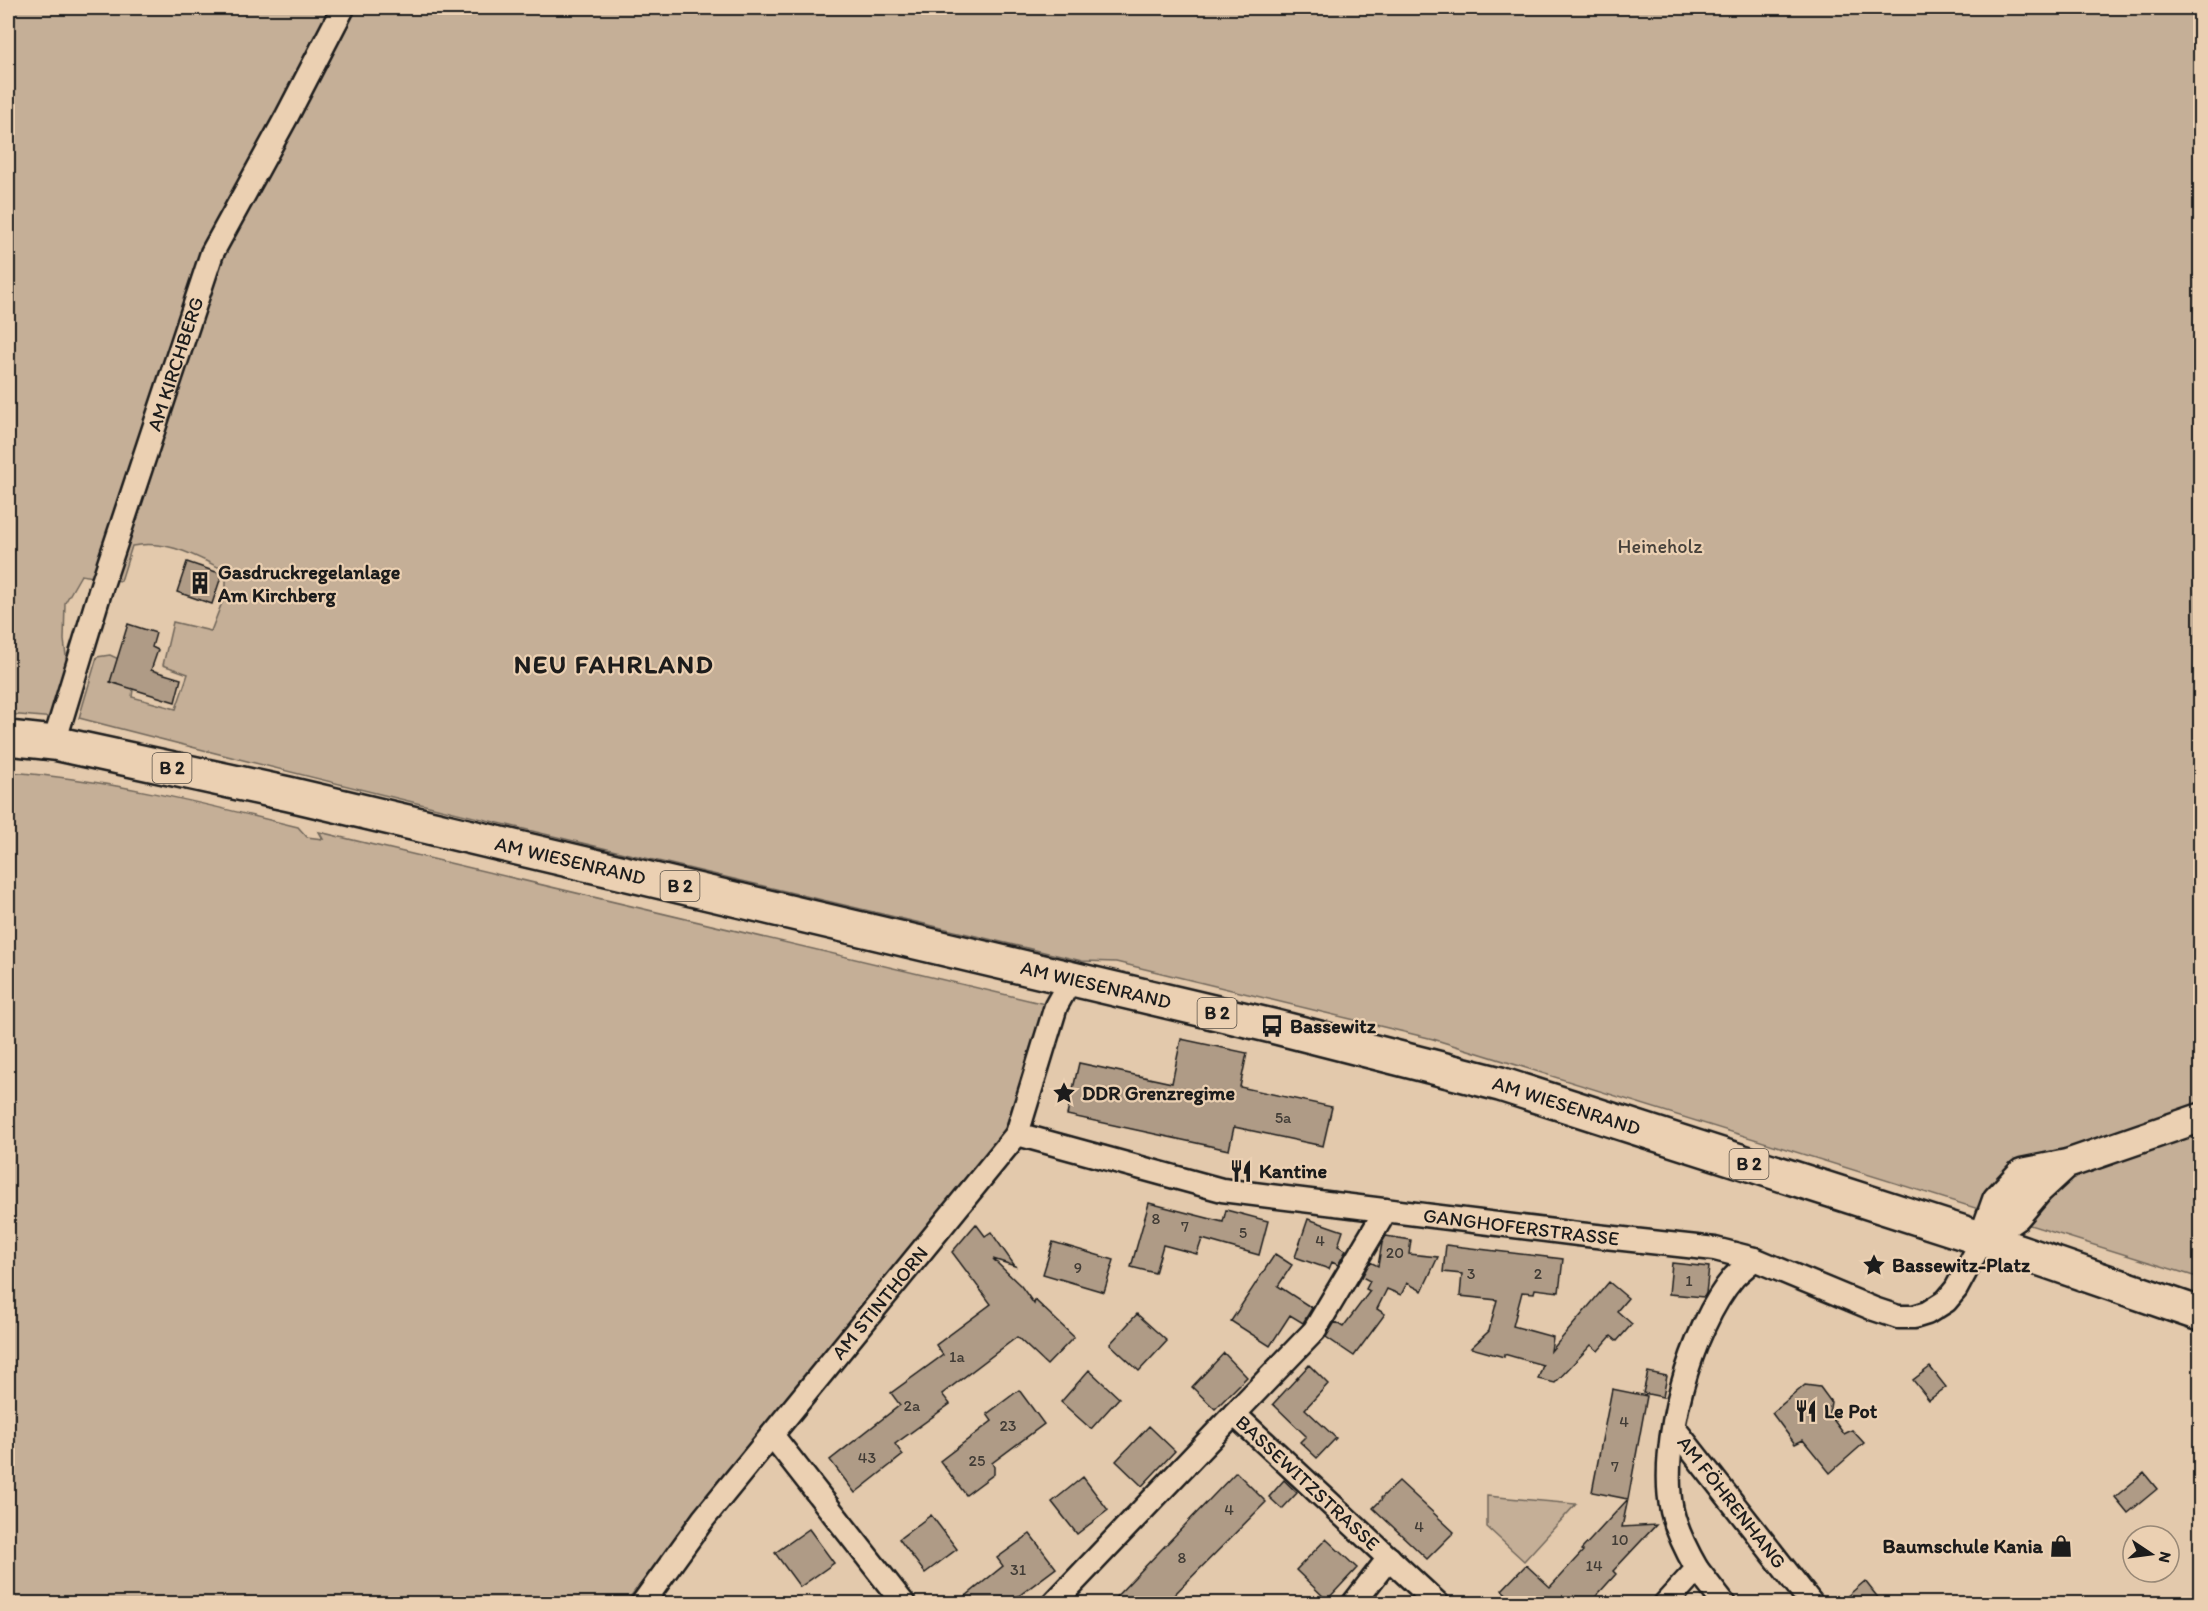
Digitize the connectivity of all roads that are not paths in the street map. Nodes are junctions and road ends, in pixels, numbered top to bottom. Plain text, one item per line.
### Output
1 (343, 8) edge
2 (8, 738) edge
3 (54, 743) junction
4 (1071, 979) junction
5 (2200, 1118) edge
6 (1017, 1134) junction
7 (1386, 1210) junction
8 (1983, 1239) junction
9 (1754, 1259) junction
10 (2200, 1314) edge
11 (1234, 1414) junction
12 (1674, 1428) junction
13 (772, 1435) junction
14 (1389, 1558) junction
15 (1697, 1569) junction
16 (642, 1604) edge
17 (904, 1604) edge
18 (1053, 1604) edge
19 (1353, 1604) edge
20 (1438, 1604) edge
21 (1665, 1604) edge
22 (1724, 1604) edge
23 (1812, 1604) edge

1 - 3 street, AM KIRCHBERG
2 - 3 main road, AM WIESENRAND / B 2
3 - 4 main road, AM WIESENRAND / B 2
4 - 6 street, AM STINTHORN
4 - 8 main road, AM WIESENRAND / B 2
5 - 8 street
6 - 7 street, GANGHOFERSTRASSE
6 - 13 street, AM STINTHORN
7 - 9 street, GANGHOFERSTRASSE
7 - 11 street, BASSEWITZSTRASSE
8 - 9 street, GANGHOFERSTRASSE
8 - 10 main road, AM WIESENRAND / B 2
9 - 12 street, AM FÖHRENHANG
11 - 14 street, BASSEWITZSTRASSE
11 - 18 street
12 - 15 street, AM FÖHRENHANG
12 - 23 street, AM FÖHRENHANG
13 - 16 street, AM STINTHORN
13 - 17 street
14 - 19 street
14 - 20 street, BASSEWITZSTRASSE
15 - 21 street
15 - 22 street, AM FÖHRENHANG

